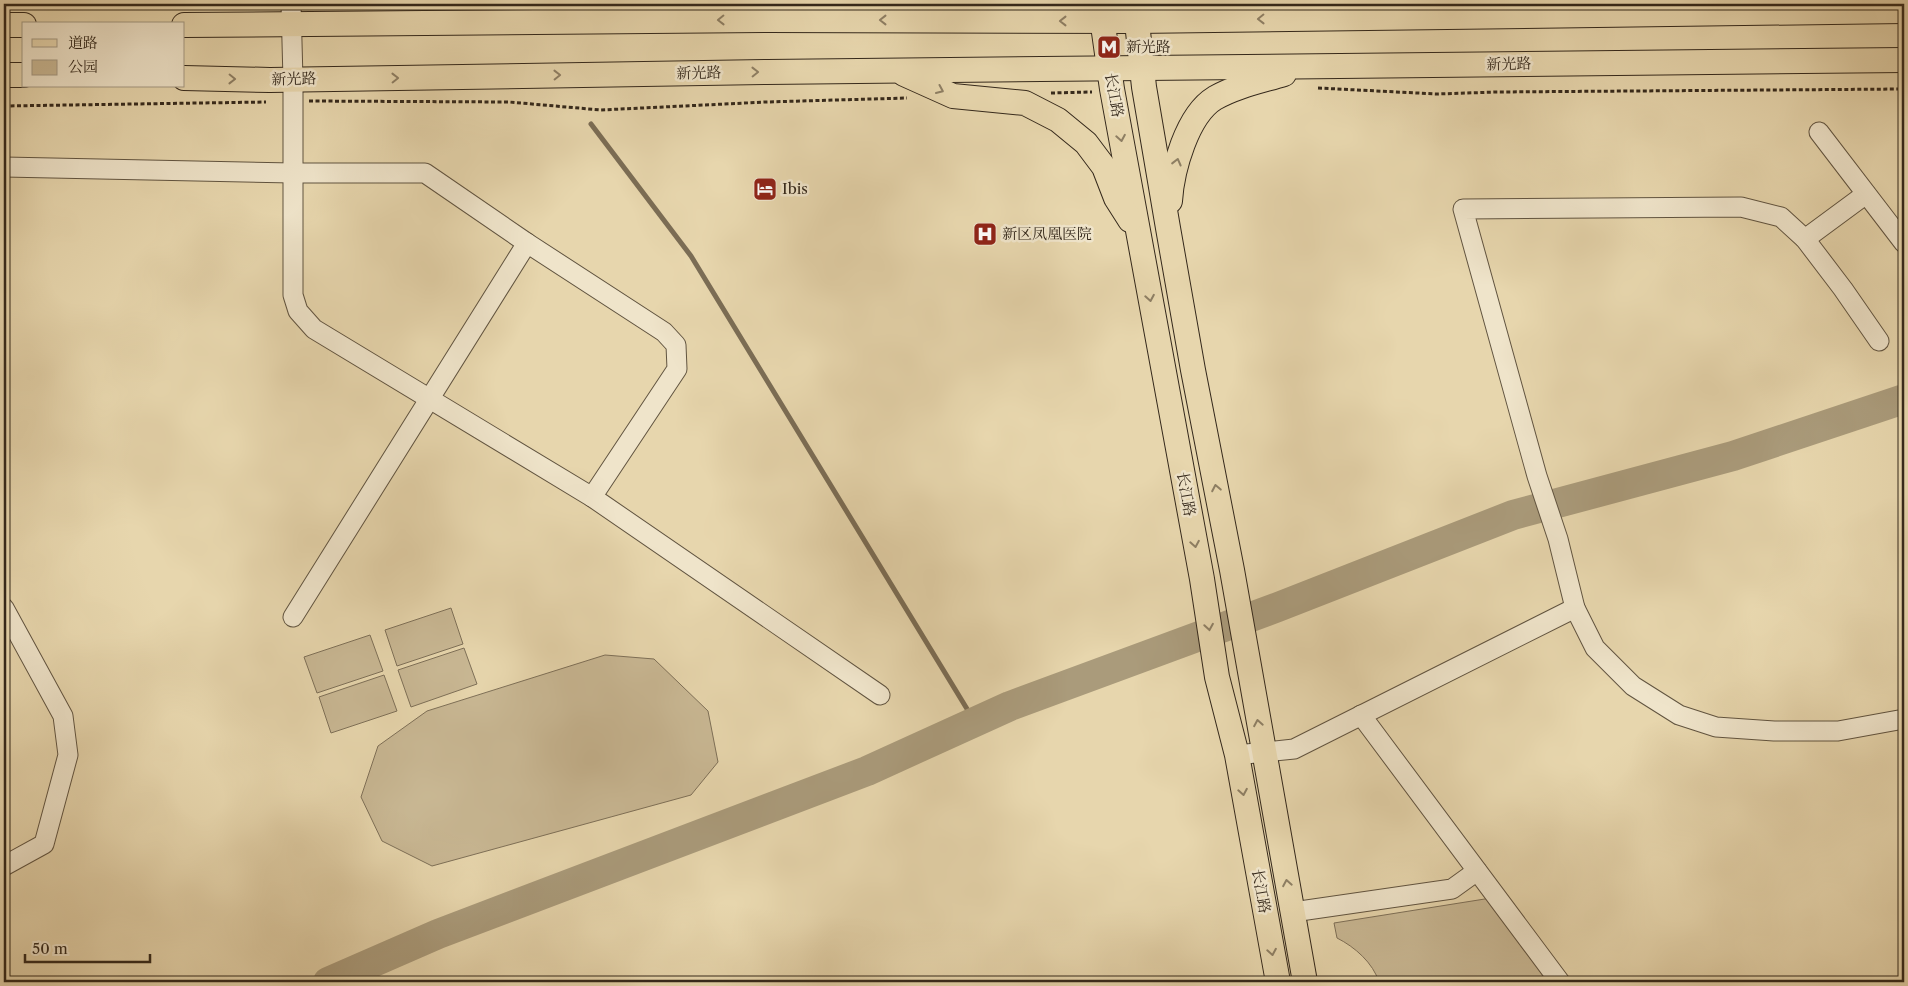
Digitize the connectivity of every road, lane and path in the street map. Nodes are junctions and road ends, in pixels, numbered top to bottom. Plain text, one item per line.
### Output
1 (961, 4) edge
2 (1308, 4) edge
3 (1709, 9) edge
4 (1904, 11) edge
5 (1101, 13) edge
6 (1135, 13) edge
7 (292, 14) edge
8 (1360, 18) junction
9 (916, 21) junction
10 (4, 24) edge
11 (22, 24) edge
12 (185, 25) edge
13 (1904, 60) edge
14 (1306, 66) junction
15 (1141, 68) junction
16 (1109, 69) junction
17 (895, 71) junction
18 (4, 75) edge
19 (22, 75) edge
20 (185, 78) edge
21 (294, 80) junction
22 (1819, 132) dead end
23 (4, 167) edge
24 (293, 173) junction
25 (1866, 194) junction
26 (1168, 228) junction
27 (1139, 236) junction
28 (1805, 238) junction
29 (527, 243) junction
30 (1904, 243) edge
31 (1879, 341) dead end
32 (429, 399) junction
33 (592, 497) junction
34 (4, 608) edge
35 (1576, 608) junction
36 (293, 617) dead end
37 (880, 695) dead end
38 (1361, 715) junction
39 (1904, 719) edge
40 (1264, 752) junction
41 (1237, 755) junction
42 (4, 866) edge
43 (1477, 871) junction
44 (1293, 912) junction
45 (1278, 982) edge
46 (1305, 982) edge
47 (1560, 982) edge

1 - 9 main road
2 - 8 main road
3 - 4 main road
3 - 8 main road
5 - 6 main road
5 -> 9 main road
5 - 16 main road, 长江路
8 -> 6 main road
6 - 15 main road, 长江路
9 -> 7 main road
7 - 12 main road
7 - 21 street
10 - 11 main road
13 - 14 main road, 新光路
14 - 15 main road, 新光路
26 -> 14 main road
15 - 16 main road, 新光路
15 - 26 main road, 长江路
16 - 17 main road, 新光路
16 -> 27 main road, 长江路
21 -> 17 main road, 新光路
17 -> 27 main road
18 - 19 main road
20 -> 21 main road, 新光路
21 - 24 street
22 - 25 street
23 - 24 street
24 - 29 street
24 - 32 street
25 - 28 street
25 - 30 street
40 -> 26 main road, 长江路
27 -> 41 main road, 长江路
28 - 31 street
28 - 35 street
29 - 32 street
29 - 33 street
32 - 33 street
32 - 36 street
33 - 37 street
34 - 42 street
35 - 38 street
35 - 39 street
38 - 40 street
38 - 43 street
40 - 41 street
44 -> 40 main road, 长江路
41 -> 45 main road, 长江路
43 - 44 street
43 - 47 street
44 - 46 main road, 长江路

